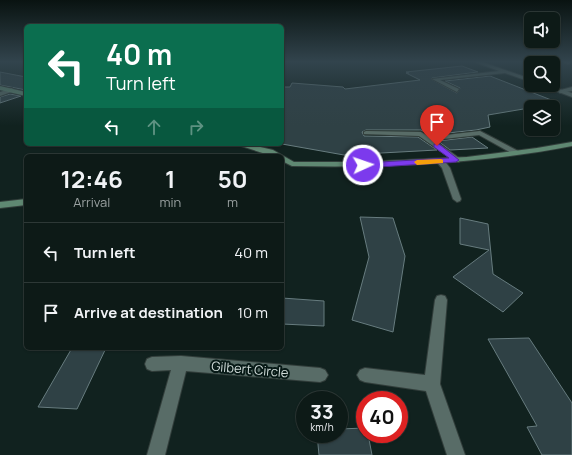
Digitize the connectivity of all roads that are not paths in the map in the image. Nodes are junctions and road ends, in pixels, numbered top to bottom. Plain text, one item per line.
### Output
1 (442, 83) edge
2 (0, 88) edge
3 (12, 90) junction
4 (458, 90) dead end
5 (572, 90) edge
6 (560, 91) joint
7 (24, 93) edge
8 (0, 94) edge
9 (572, 95) edge
10 (366, 133) dead end
11 (427, 139) junction
12 (572, 144) edge
13 (247, 146) edge
14 (516, 152) junction
15 (274, 154) edge
16 (284, 159) edge
17 (456, 160) junction
18 (440, 161) junction
19 (292, 164) junction
20 (284, 169) edge
21 (457, 199) dead end
22 (24, 202) edge
23 (0, 205) edge
24 (441, 300) dead end
25 (181, 363) junction
26 (152, 364) dead end
27 (320, 375) dead end
28 (365, 375) dead end
29 (432, 384) junction
30 (156, 455) edge
31 (456, 455) edge

1 - 4 street
2 - 3 street
3 - 7 street
3 - 8 street
5 - 6 street
6 - 9 street
10 - 11 street
11 - 14 street
11 - 17 street
12 - 14 street
13 - 15 street
14 - 17 street
16 - 19 street
17 - 18 street
18 - 19 street
18 - 21 street
19 - 20 street
22 - 23 street
24 - 29 street
25 - 26 street, Gilbert Circle
25 - 27 street, Gilbert Circle
25 - 30 street
28 - 29 street
29 - 31 street

